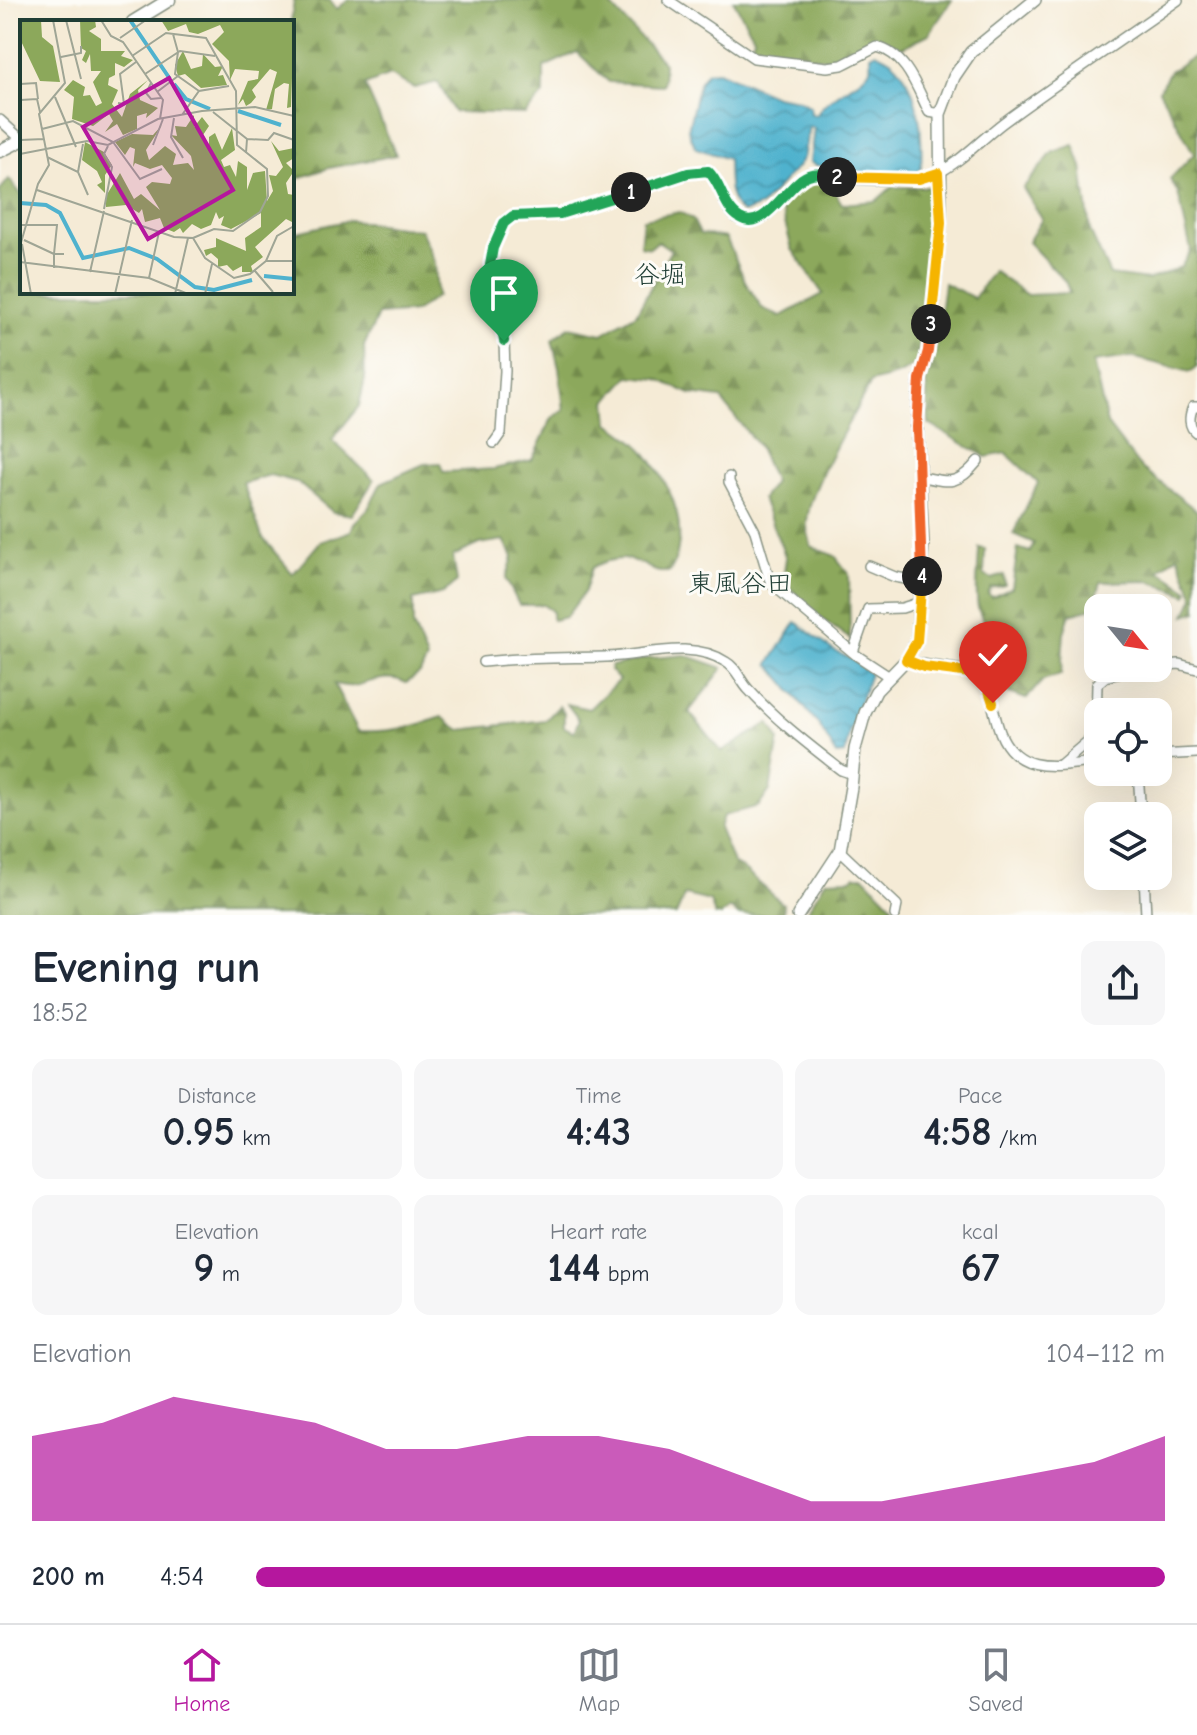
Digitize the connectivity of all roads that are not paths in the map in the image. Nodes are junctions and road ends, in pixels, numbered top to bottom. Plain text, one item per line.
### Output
1 (169, 0) edge
2 (668, 0) edge
3 (1035, 0) edge
4 (1178, 0) edge
5 (136, 20) edge
6 (940, 114) junction
7 (0, 120) edge
8 (20, 138) edge
9 (20, 141) edge
10 (0, 151) edge
11 (938, 173) junction
12 (1197, 407) edge
13 (1197, 433) edge
14 (494, 443) dead end
15 (978, 461) dead end
16 (918, 476) junction
17 (729, 477) dead end
18 (869, 566) dead end
19 (922, 582) junction
20 (921, 602) junction
21 (853, 652) junction
22 (906, 660) junction
23 (483, 662) dead end
24 (1172, 665) edge
25 (1197, 669) edge
26 (888, 676) junction
27 (1099, 682) edge
28 (1197, 753) edge
29 (1172, 754) edge
30 (1084, 762) edge
31 (1060, 765) junction
32 (852, 774) junction
33 (840, 851) junction
34 (1145, 890) edge
35 (798, 915) edge
36 (895, 915) edge
37 (1146, 915) edge

1 - 5 main road
2 - 6 street
3 - 6 street
4 - 11 street
6 - 11 street
7 - 8 street
9 - 10 main road
11 - 14 street
11 - 16 street
12 - 13 street
15 - 16 street
16 - 19 street
17 - 21 street
18 - 19 street
19 - 20 street
20 - 21 street
20 - 22 street
21 - 26 street
22 - 26 street
22 - 31 street
23 - 32 street
24 - 25 street
26 - 32 street
27 - 31 street
28 - 29 street
30 - 31 street
32 - 33 street
33 - 35 street
33 - 36 street
34 - 37 street

